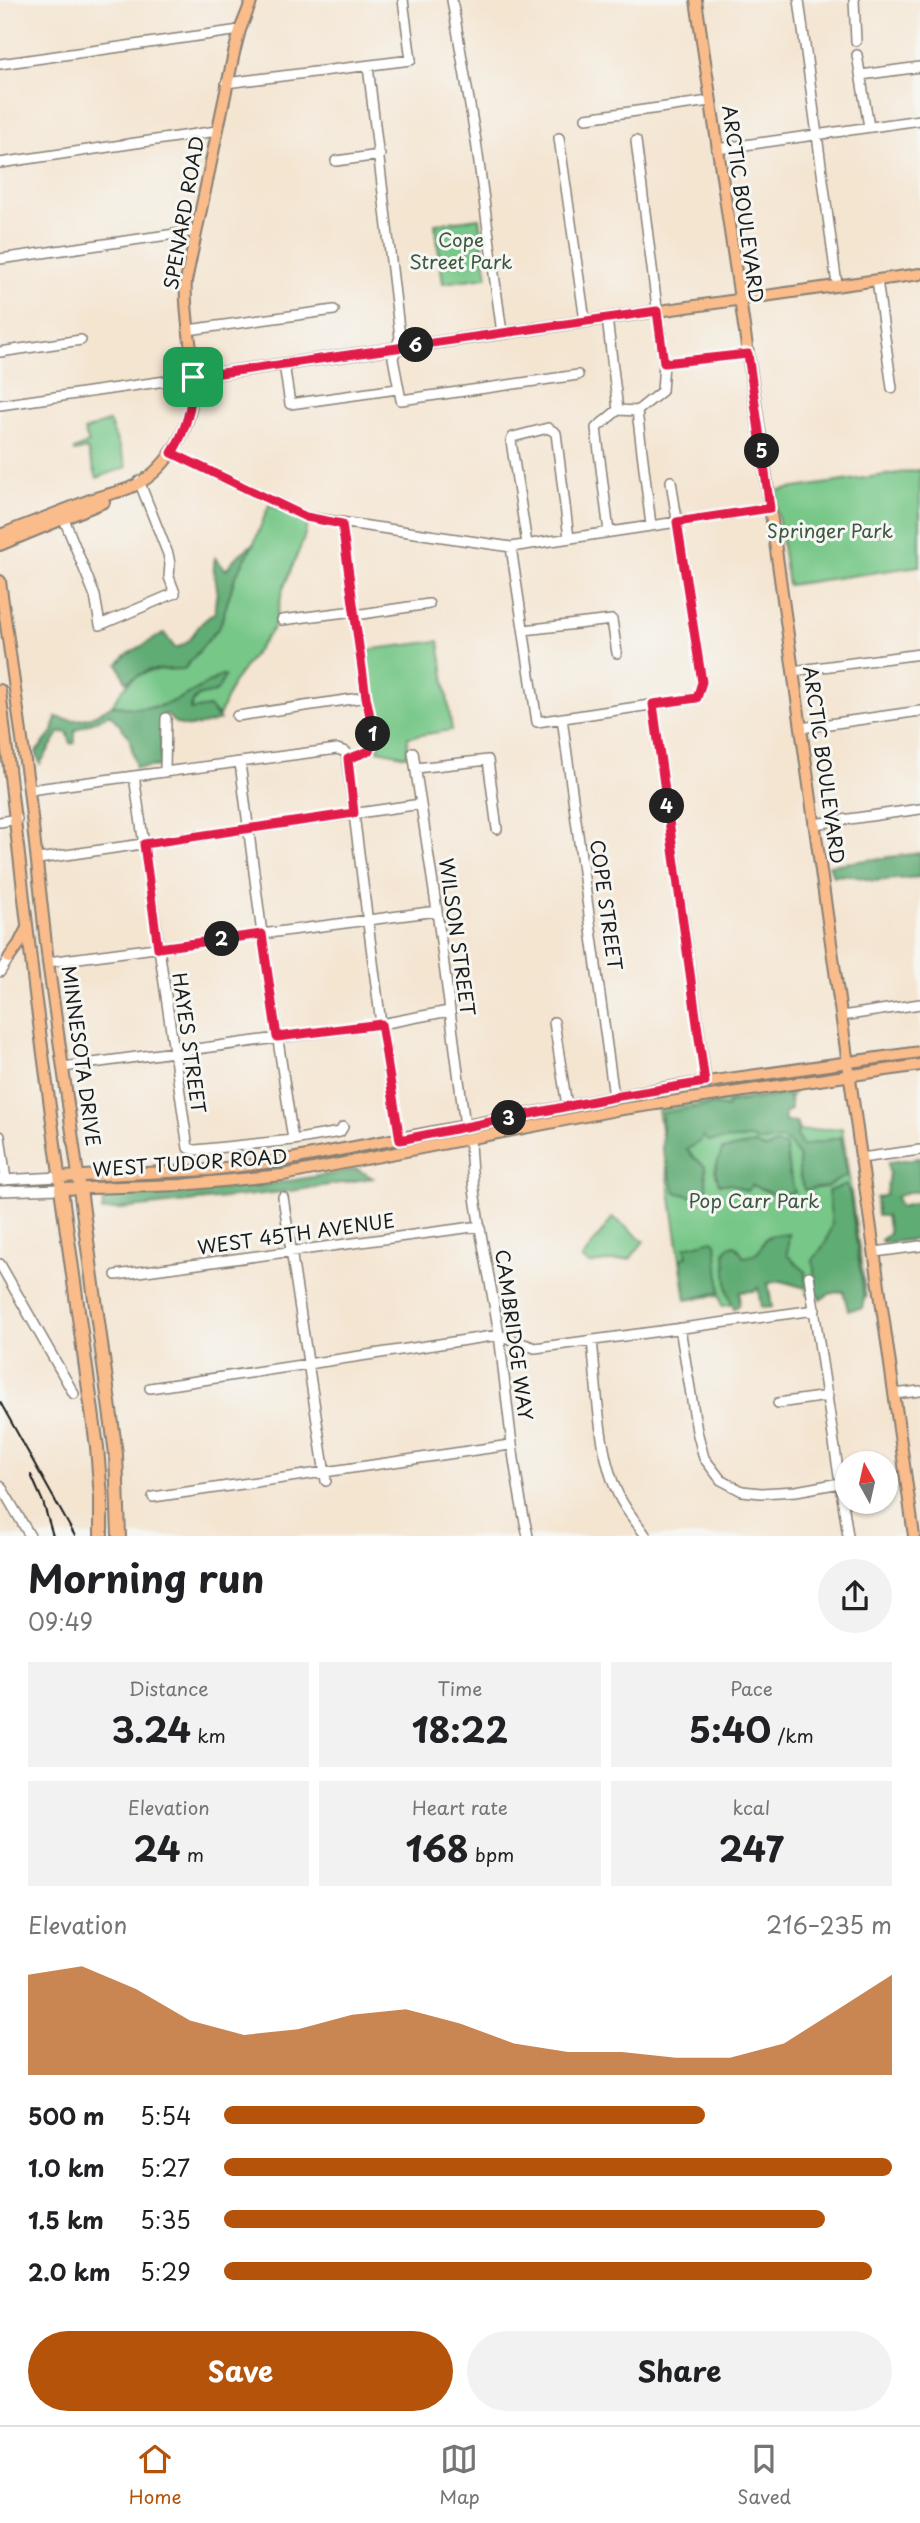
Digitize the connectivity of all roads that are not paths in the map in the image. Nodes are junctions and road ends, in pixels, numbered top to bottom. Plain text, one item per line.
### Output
1 (252, 0) edge
2 (402, 0) edge
3 (452, 0) edge
4 (696, 0) edge
5 (799, 0) edge
6 (854, 0) edge
7 (240, 30) junction
8 (856, 41) dead end
9 (857, 55) dead end
10 (0, 64) edge
11 (368, 66) junction
12 (920, 66) edge
13 (861, 75) junction
14 (226, 83) junction
15 (710, 101) junction
16 (586, 118) dead end
17 (920, 120) edge
18 (869, 127) junction
19 (217, 131) junction
20 (816, 135) junction
21 (559, 138) dead end
22 (636, 141) dead end
23 (717, 149) junction
24 (380, 155) junction
25 (336, 161) dead end
26 (0, 163) edge
27 (196, 231) junction
28 (0, 259) edge
29 (920, 274) edge
30 (877, 280) junction
31 (837, 285) junction
32 (739, 299) junction
33 (334, 310) dead end
34 (657, 311) junction
35 (607, 318) junction
36 (584, 321) junction
37 (188, 330) junction
38 (502, 333) junction
39 (81, 340) dead end
40 (398, 348) junction
41 (0, 352) edge
42 (748, 354) junction
43 (664, 363) junction
44 (284, 364) junction
45 (578, 375) dead end
46 (193, 377) junction
47 (892, 388) dead end
48 (397, 389) junction
49 (0, 405) edge
50 (618, 410) junction
51 (637, 411) junction
52 (172, 453) junction
53 (139, 481) junction
54 (671, 481) dead end
55 (121, 491) junction
56 (770, 508) junction
57 (64, 519) junction
58 (677, 522) junction
59 (342, 524) junction
60 (651, 525) junction
61 (609, 532) junction
62 (0, 535) edge
63 (569, 538) junction
64 (527, 544) junction
65 (0, 545) edge
66 (511, 547) junction
67 (0, 581) edge
68 (429, 604) dead end
69 (354, 613) junction
70 (282, 621) dead end
71 (524, 630) junction
72 (617, 653) dead end
73 (920, 654) edge
74 (793, 671) junction
75 (0, 690) edge
76 (366, 697) junction
77 (653, 704) junction
78 (920, 711) edge
79 (237, 716) dead end
80 (166, 718) dead end
81 (562, 718) junction
82 (801, 727) junction
83 (413, 752) dead end
84 (348, 759) junction
85 (240, 763) junction
86 (416, 768) junction
87 (165, 771) junction
88 (134, 776) junction
89 (29, 790) junction
90 (421, 804) junction
91 (920, 809) edge
92 (354, 813) junction
93 (16, 819) junction
94 (0, 822) edge
95 (814, 824) junction
96 (497, 829) dead end
97 (249, 830) junction
98 (144, 844) junction
99 (37, 859) junction
100 (437, 911) junction
101 (369, 920) junction
102 (27, 928) junction
103 (262, 934) junction
104 (158, 948) junction
105 (9, 958) junction
106 (48, 962) junction
107 (32, 968) junction
108 (0, 972) edge
109 (920, 1004) edge
110 (449, 1011) junction
111 (842, 1016) junction
112 (554, 1022) dead end
113 (381, 1024) junction
114 (277, 1037) junction
115 (173, 1051) junction
116 (920, 1052) edge
117 (848, 1062) junction
118 (920, 1065) edge
119 (63, 1067) junction
120 (849, 1074) junction
121 (705, 1082) junction
122 (614, 1097) junction
123 (567, 1106) junction
124 (531, 1113) junction
125 (466, 1126) junction
126 (343, 1127) dead end
127 (0, 1136) edge
128 (470, 1138) junction
129 (293, 1140) junction
130 (400, 1140) junction
131 (920, 1150) edge
132 (405, 1152) junction
133 (861, 1158) junction
134 (3, 1180) edge
135 (79, 1182) junction
136 (61, 1183) junction
137 (0, 1191) edge
138 (283, 1196) dead end
139 (480, 1226) junction
140 (920, 1246) edge
141 (874, 1252) junction
142 (291, 1253) junction
143 (0, 1264) edge
144 (116, 1275) dead end
145 (809, 1276) dead end
146 (815, 1310) junction
147 (680, 1328) junction
148 (499, 1335) junction
149 (592, 1340) junction
150 (308, 1364) junction
151 (150, 1388) dead end
152 (920, 1391) edge
153 (74, 1394) dead end
154 (894, 1394) junction
155 (828, 1396) junction
156 (779, 1403) dead end
157 (510, 1445) junction
158 (836, 1451) edge
159 (325, 1476) junction
160 (835, 1484) edge
161 (0, 1485) edge
162 (152, 1497) dead end
163 (845, 1514) edge
164 (30, 1536) edge
165 (101, 1536) edge
166 (119, 1536) edge
167 (528, 1536) edge
168 (646, 1536) edge
169 (848, 1536) edge
170 (915, 1536) edge

1 - 7 main road, SPENARD ROAD
2 - 11 street
3 - 38 street
4 - 15 main road, ARCTIC BOULEVARD
5 - 20 street
6 - 8 street
7 - 10 street
7 - 14 main road, SPENARD ROAD
9 - 13 street
11 - 14 street
11 - 24 street
12 - 13 street
13 - 18 street
14 - 19 main road, SPENARD ROAD
15 - 16 street
15 - 23 main road, ARCTIC BOULEVARD
17 - 18 street
18 - 20 street
19 - 26 street
19 - 27 main road, SPENARD ROAD
20 - 23 street
20 - 31 street
21 - 36 street
22 - 34 street
23 - 32 main road, ARCTIC BOULEVARD
24 - 25 street
24 - 40 street
27 - 28 street
27 - 37 main road, SPENARD ROAD
29 - 30 main road
30 - 31 main road
30 - 47 street
31 - 32 main road
32 - 34 main road
32 - 42 main road, ARCTIC BOULEVARD
33 - 37 street
34 - 35 main road
34 - 43 street
35 - 36 main road
35 - 50 street
36 - 38 main road
37 - 46 main road, SPENARD ROAD
38 - 40 main road
39 - 41 street
40 - 44 main road
40 - 48 street
42 - 43 street
42 - 56 main road, ARCTIC BOULEVARD
43 - 51 street
44 - 46 main road
44 - 48 street
45 - 48 street
46 - 49 street
46 - 52 main road, SPENARD ROAD
50 - 51 street
50 - 61 street
51 - 60 street
52 - 53 main road, SPENARD ROAD
52 - 59 street
53 - 55 main road, SPENARD ROAD
53 - 57 street
54 - 58 street
55 - 57 main road, SPENARD ROAD
55 - 62 main road, SPENARD ROAD
56 - 58 street
56 - 74 main road, ARCTIC BOULEVARD
57 - 65 main road, SPENARD ROAD
58 - 60 street
58 - 77 street
59 - 66 street
59 - 69 street
60 - 61 street
61 - 63 street
63 - 64 street
63 - 64 street
64 - 66 street
66 - 71 street
67 - 89 main road, MINNESOTA DRIVE
68 - 69 street
69 - 70 street
69 - 76 street
71 - 72 street
71 - 81 street
73 - 74 street
74 - 82 main road, ARCTIC BOULEVARD
75 - 93 main road, MINNESOTA DRIVE
76 - 79 street
76 - 84 street
77 - 81 street
77 - 121 street
78 - 82 street
80 - 87 street
81 - 122 street, COPE STREET
82 - 95 main road, ARCTIC BOULEVARD
83 - 86 street, WILSON STREET
84 - 85 street
84 - 92 street
85 - 87 street
85 - 97 street
86 - 90 street, WILSON STREET
86 - 96 street
87 - 88 street
88 - 89 street
88 - 98 street, HAYES STREET
89 - 99 main road, MINNESOTA DRIVE
90 - 92 street
90 - 100 street, WILSON STREET
91 - 95 street
92 - 97 street
92 - 101 street
93 - 94 street
93 - 102 main road, MINNESOTA DRIVE
95 - 111 main road, ARCTIC BOULEVARD
97 - 98 street
97 - 103 street
98 - 99 street
98 - 104 street, HAYES STREET
99 - 106 main road, MINNESOTA DRIVE
100 - 101 street
100 - 110 street, WILSON STREET
101 - 103 street
101 - 113 street
102 - 105 main road
102 - 107 main road, MINNESOTA DRIVE
103 - 104 street
103 - 114 street
104 - 106 street
104 - 115 street, HAYES STREET
105 - 107 main road
105 - 108 street
106 - 119 main road, MINNESOTA DRIVE
107 - 136 main road, MINNESOTA DRIVE
109 - 111 street
110 - 113 street
110 - 125 street, WILSON STREET
111 - 117 main road, ARCTIC BOULEVARD
112 - 123 street
113 - 114 street
113 - 130 street
114 - 115 street
114 - 129 street
115 - 119 street
115 - 129 street, HAYES STREET
116 - 117 main road, WEST TUDOR ROAD
117 - 120 main road, ARCTIC BOULEVARD
117 - 121 main road, WEST TUDOR ROAD
118 - 120 main road, WEST TUDOR ROAD
119 - 135 main road, MINNESOTA DRIVE
120 - 128 main road, WEST TUDOR ROAD
120 - 133 main road, ARCTIC BOULEVARD
121 - 122 main road, WEST TUDOR ROAD
122 - 123 main road, WEST TUDOR ROAD
123 - 124 main road, WEST TUDOR ROAD
124 - 125 main road, WEST TUDOR ROAD
124 - 128 main road
125 - 130 main road, WEST TUDOR ROAD
125 - 132 main road
126 - 129 street
127 - 134 street
128 - 132 main road, WEST TUDOR ROAD
128 - 139 street, CAMBRIDGE WAY
130 - 135 main road, WEST TUDOR ROAD
131 - 133 street
132 - 135 main road, WEST TUDOR ROAD
133 - 141 main road, ARCTIC BOULEVARD
134 - 136 street, WEST TUDOR ROAD
135 - 136 main road, WEST TUDOR ROAD
135 - 166 highway, MINNESOTA DRIVE
136 - 137 street, WEST TUDOR ROAD
136 - 165 highway, MINNESOTA DRIVE
138 - 142 street
139 - 142 street, WEST 45TH AVENUE
139 - 148 street, CAMBRIDGE WAY
140 - 141 street
141 - 154 main road, ARCTIC BOULEVARD
142 - 144 street, WEST 45TH AVENUE
142 - 150 street
143 - 153 street
145 - 146 street
146 - 147 street
146 - 155 street
147 - 149 street
147 - 160 street
148 - 149 street
148 - 150 street
148 - 157 street, CAMBRIDGE WAY
149 - 168 street
150 - 151 street
150 - 159 street
152 - 154 street
154 - 170 main road, ARCTIC BOULEVARD
155 - 156 street
155 - 158 street
157 - 159 street
157 - 167 street, CAMBRIDGE WAY
159 - 162 street
161 - 164 street
163 - 169 street

